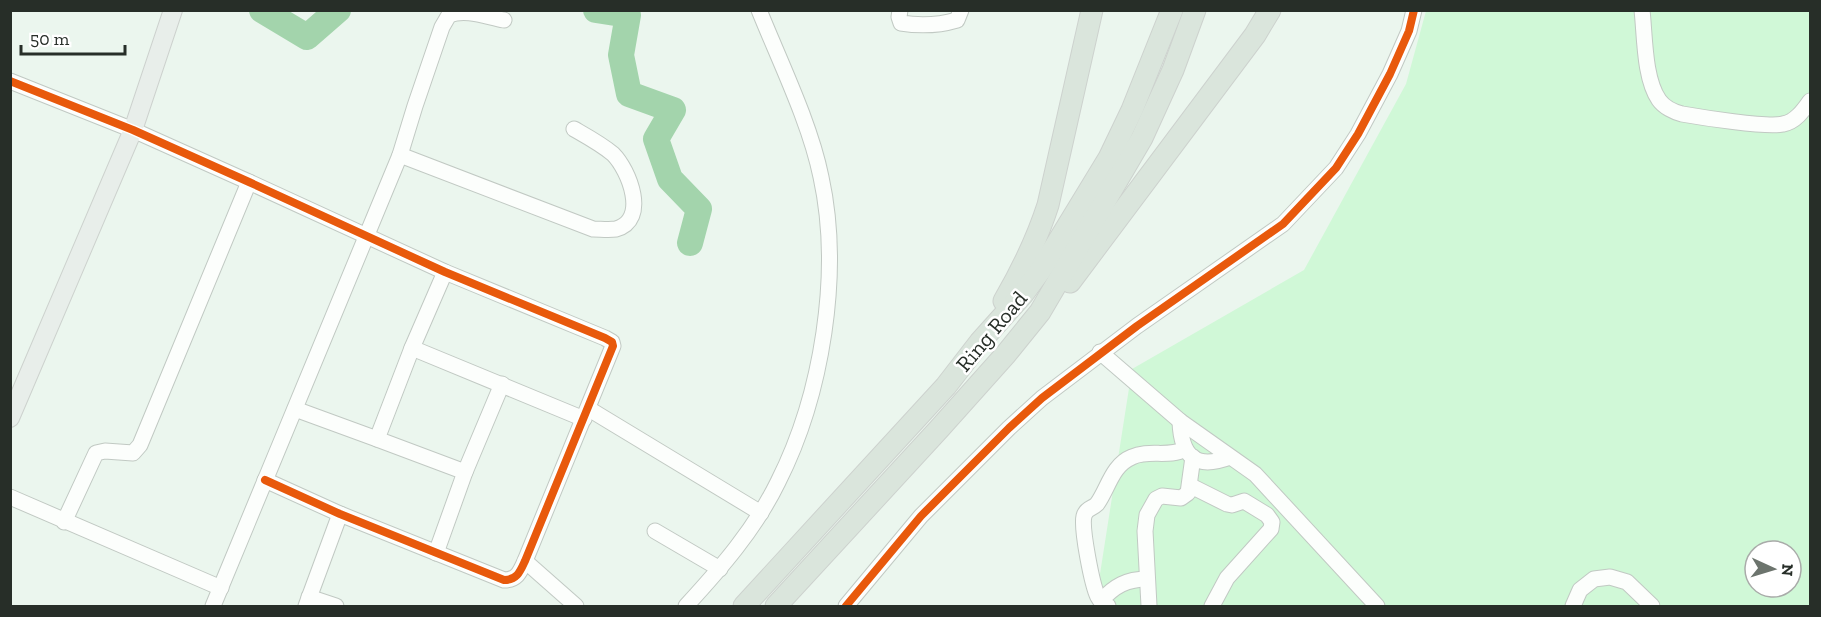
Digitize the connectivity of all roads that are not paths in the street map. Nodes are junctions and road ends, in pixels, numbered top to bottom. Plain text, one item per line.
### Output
1 (173, 10) edge
2 (759, 10) edge
3 (900, 10) edge
4 (961, 10) edge
5 (1092, 10) edge
6 (1172, 10) edge
7 (1196, 10) edge
8 (1270, 10) edge
9 (1414, 10) edge
10 (1642, 10) edge
11 (504, 20) dead end
12 (10, 81) edge
13 (1810, 101) edge
14 (574, 129) dead end
15 (133, 130) junction
16 (400, 155) junction
17 (249, 182) junction
18 (366, 236) junction
19 (445, 272) junction
20 (1040, 312) junction
21 (980, 342) junction
22 (412, 348) junction
23 (1100, 352) junction
24 (502, 384) junction
25 (295, 409) junction
26 (587, 414) junction
27 (10, 418) edge
28 (1180, 421) junction
29 (377, 439) junction
30 (1189, 453) junction
31 (1230, 457) junction
32 (465, 472) junction
33 (265, 480) junction
34 (1191, 486) junction
35 (10, 497) edge
36 (760, 513) junction
37 (340, 514) junction
38 (64, 522) junction
39 (655, 531) dead end
40 (436, 553) junction
41 (525, 561) junction
42 (720, 569) junction
43 (1148, 579) junction
44 (221, 588) junction
45 (308, 602) edge
46 (1104, 604) edge
47 (213, 606) edge
48 (336, 606) edge
49 (576, 606) edge
50 (686, 606) edge
51 (744, 606) edge
52 (776, 606) edge
53 (846, 606) edge
54 (1149, 606) edge
55 (1213, 606) edge
56 (1377, 606) edge
57 (1573, 606) edge
58 (1652, 606) edge

1 - 15 main road
2 - 36 street
3 - 4 street
5 - 21 highway
6 - 21 highway, Ring Road
7 - 20 highway, Ring Road
8 - 20 highway
9 - 23 street
10 - 13 street
11 - 16 street
12 - 15 street
14 - 16 street
15 - 17 street
15 - 27 main road
16 - 18 street
17 - 18 street
17 - 38 street
18 - 19 street
18 - 25 street
19 - 22 street
19 - 26 street
20 - 52 highway, Ring Road
21 - 51 highway, Ring Road
22 - 24 street
22 - 29 street
23 - 28 street
23 - 53 street
24 - 26 street
24 - 32 street
25 - 29 street
25 - 33 street
26 - 36 street
26 - 41 street
28 - 30 street
28 - 31 street
29 - 32 street
30 - 31 street
30 - 34 street
30 - 46 street
31 - 56 street
32 - 40 street
33 - 37 street
33 - 44 street
34 - 43 street
34 - 55 street
35 - 38 street
36 - 42 street
37 - 40 street
37 - 45 street
38 - 44 street
39 - 42 street
40 - 41 street
41 - 49 street
42 - 50 street
43 - 46 street
43 - 54 street
44 - 47 street
45 - 48 street
57 - 58 street

